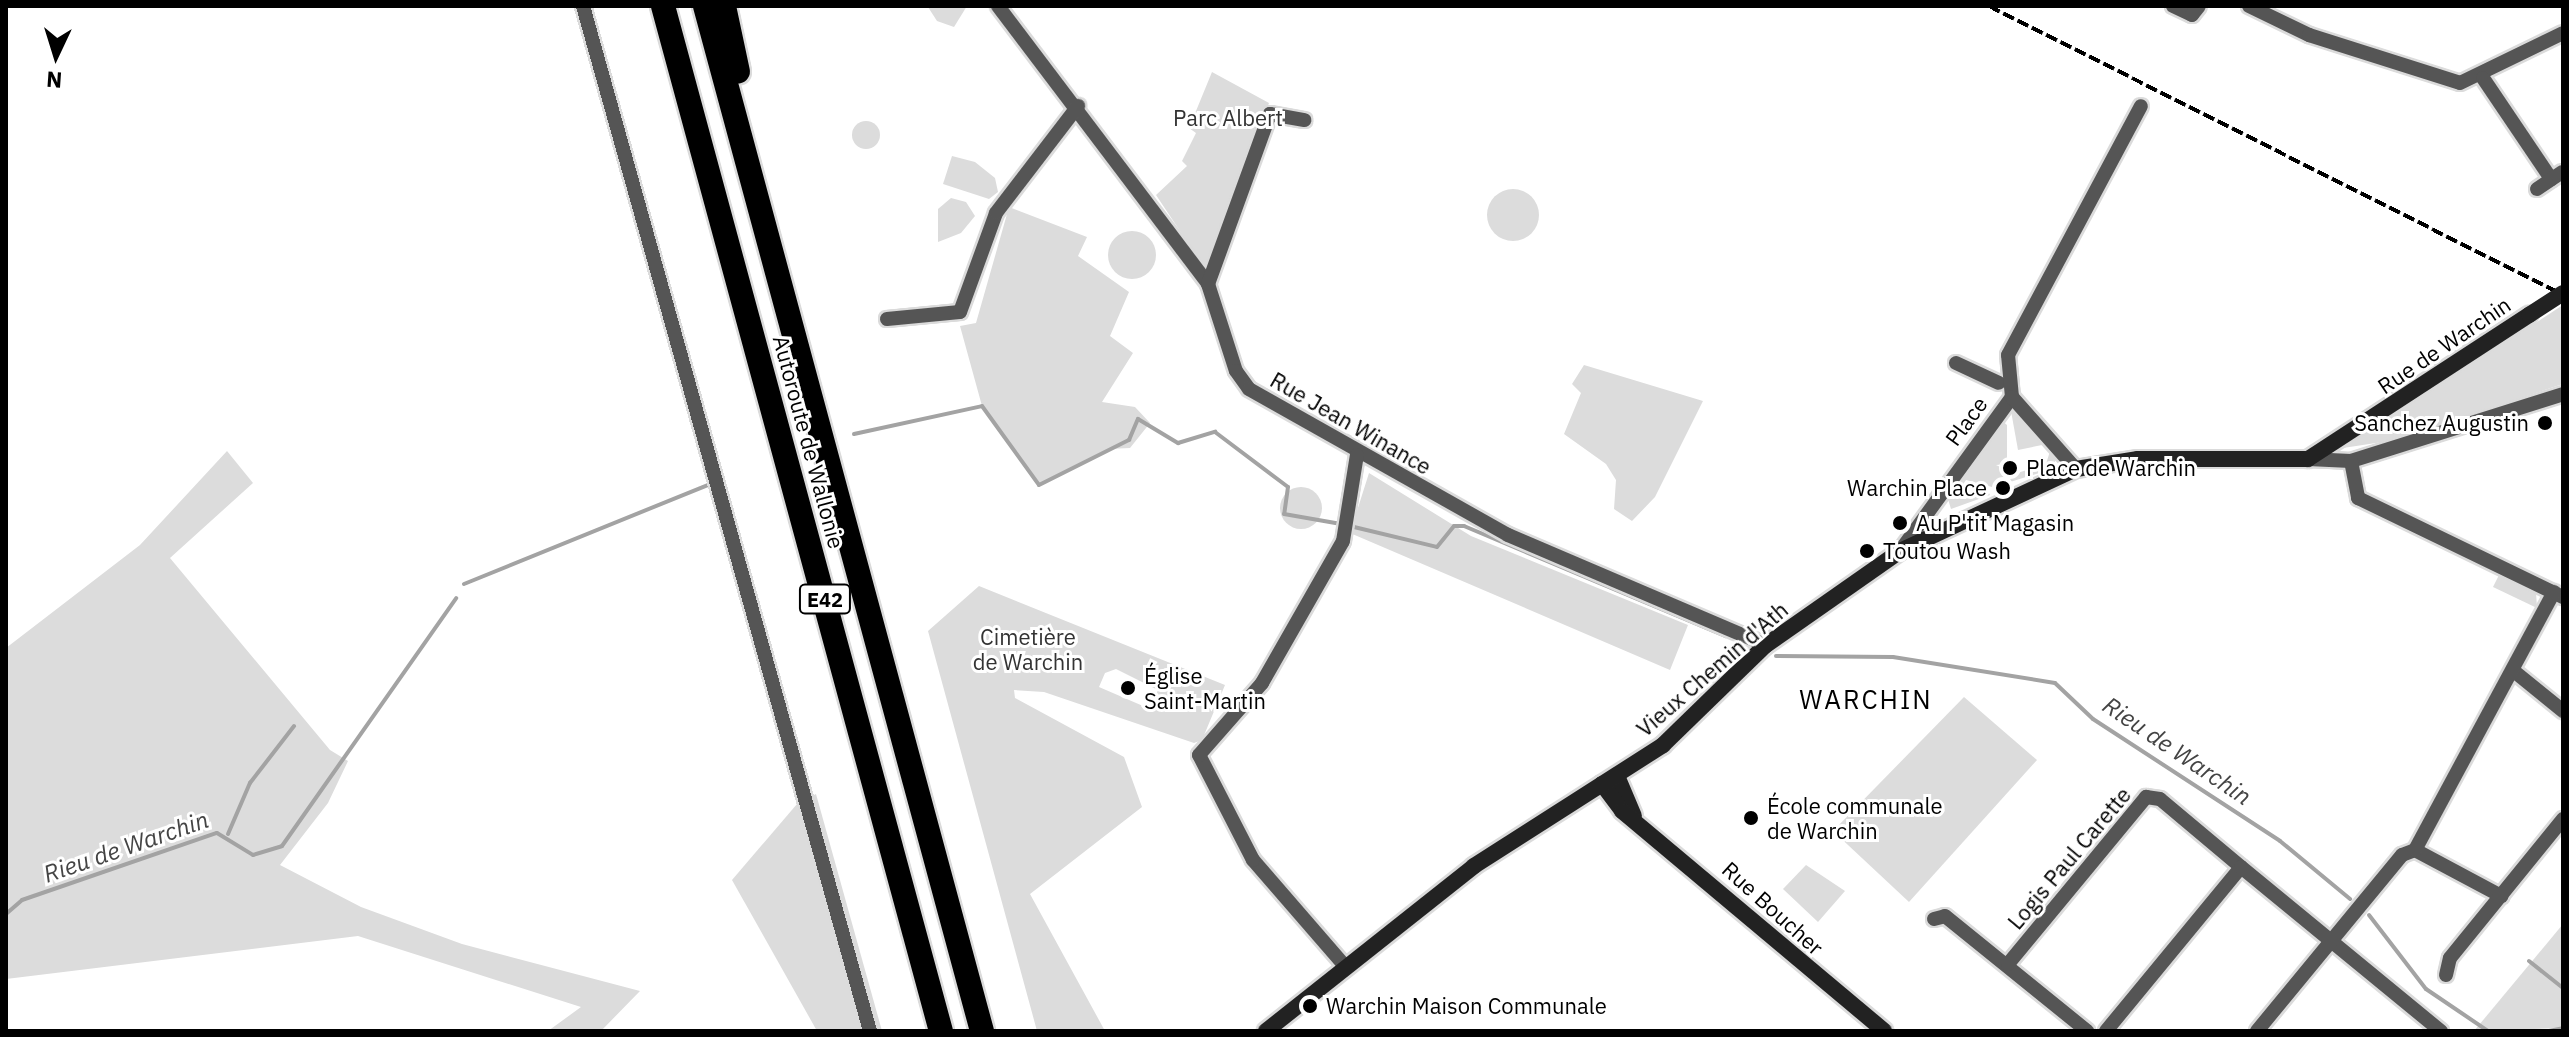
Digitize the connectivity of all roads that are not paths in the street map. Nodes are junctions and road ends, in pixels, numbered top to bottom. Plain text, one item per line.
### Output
1 (583, 6) edge
2 (663, 6) edge
3 (705, 6) edge
4 (724, 6) edge
5 (998, 6) edge
6 (2173, 6) edge
7 (2199, 6) edge
8 (2249, 6) edge
9 (2563, 33) edge
10 (2483, 78) junction
11 (1078, 106) junction
12 (2141, 106) dead end
13 (1304, 120) dead end
14 (738, 130) junction
15 (2556, 176) edge
16 (2537, 189) dead end
17 (1208, 284) junction
18 (2563, 293) edge
19 (887, 319) dead end
20 (1956, 363) dead end
21 (1999, 383) dead end
22 (2563, 394) edge
23 (2012, 397) junction
24 (1357, 455) junction
25 (2308, 459) junction
26 (2351, 461) junction
27 (2076, 469) junction
28 (1900, 551) junction
29 (2558, 594) edge
30 (1766, 645) junction
31 (2515, 672) junction
32 (2563, 711) edge
33 (1609, 780) junction
34 (2563, 819) edge
35 (2415, 850) junction
36 (2241, 867) junction
37 (2501, 896) junction
38 (1934, 919) dead end
39 (2332, 941) junction
40 (2008, 964) junction
41 (1344, 965) junction
42 (2446, 975) dead end
43 (870, 1031) edge
44 (941, 1031) edge
45 (982, 1031) edge
46 (1266, 1031) edge
47 (1884, 1031) edge
48 (2087, 1031) edge
49 (2106, 1031) edge
50 (2257, 1031) edge
51 (2441, 1031) edge

1 - 43 street
2 - 44 highway, Autoroute de Wallonie / E42
3 - 14 highway, Autoroute de Wallonie / E42
4 - 14 highway
5 - 11 street, Rue Jean Winance
6 - 7 street
8 - 10 street
9 - 10 street
10 - 15 street
11 - 17 street, Rue Jean Winance
11 - 19 street
12 - 23 street
13 - 17 street
14 - 45 highway, Autoroute de Wallonie / E42
15 - 16 street
17 - 24 street, Rue Jean Winance
18 - 25 street, Rue de Warchin, bridge
20 - 21 street
22 - 26 street, Vieux Chemin d'Ath
23 - 27 street, Place
23 - 28 street, Place
24 - 30 street, Rue Jean Winance
24 - 41 street
25 - 26 street, Vieux Chemin d'Ath
25 - 27 street, Vieux Chemin d'Ath
26 - 29 street
27 - 28 street, Vieux Chemin d'Ath
28 - 30 street, Vieux Chemin d'Ath
29 - 31 street
30 - 33 street, Vieux Chemin d'Ath
31 - 32 street
31 - 35 street
33 - 41 street, Vieux Chemin d'Ath
33 - 47 street, Rue Boucher
34 - 37 street
35 - 37 street
35 - 39 street
36 - 39 street, Logis Paul Carette
36 - 40 street, Logis Paul Carette
36 - 49 street
37 - 42 street
38 - 40 street, Logis Paul Carette
39 - 50 street
39 - 51 street, Logis Paul Carette
40 - 48 street, Logis Paul Carette
41 - 46 street, Vieux Chemin d'Ath

